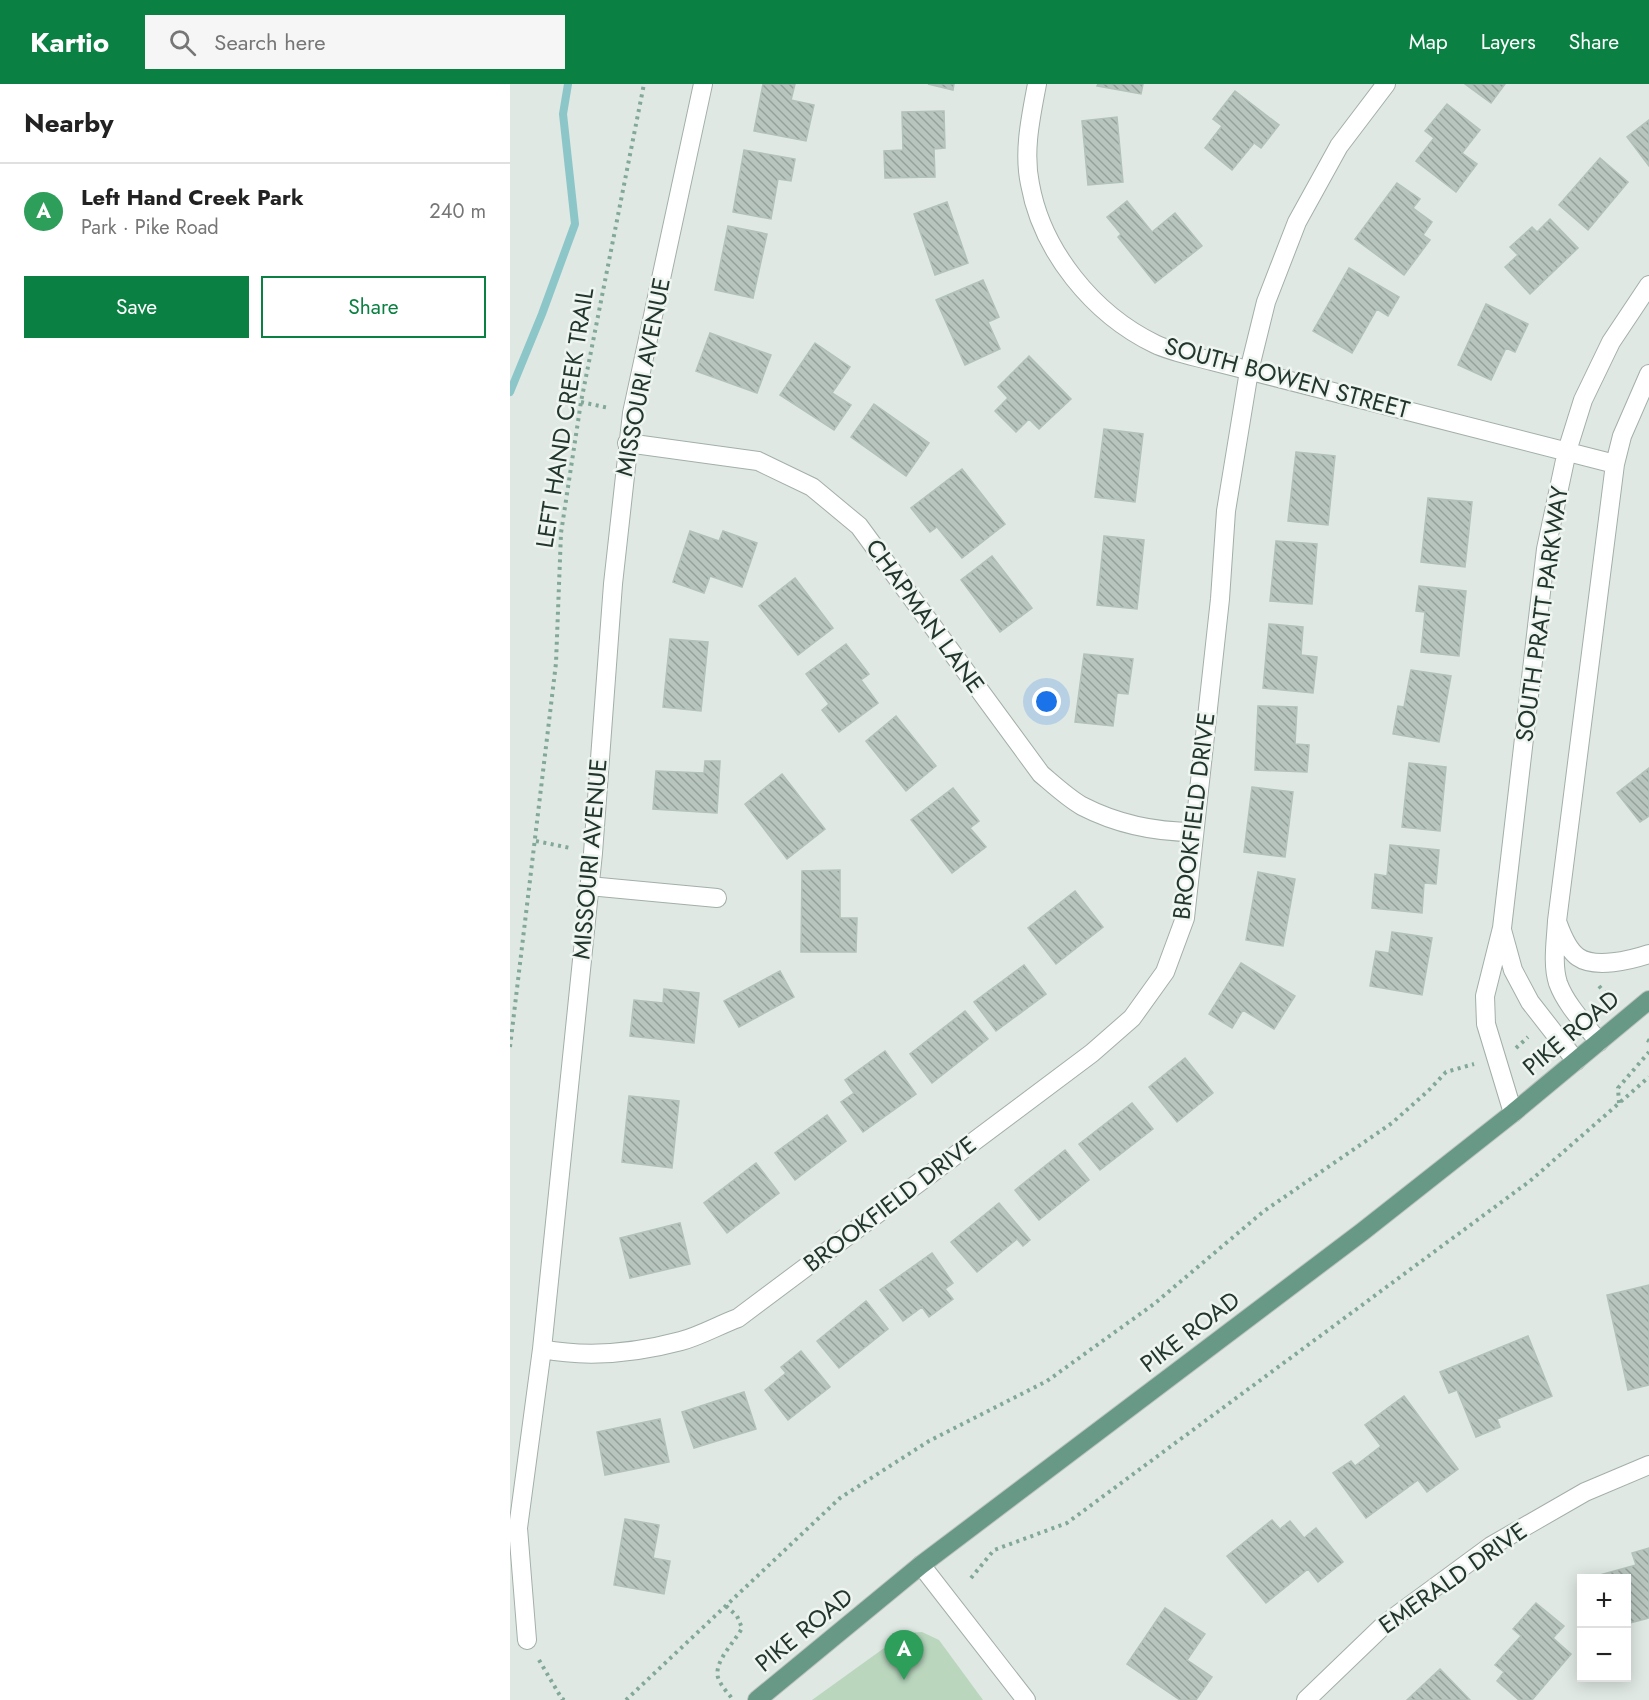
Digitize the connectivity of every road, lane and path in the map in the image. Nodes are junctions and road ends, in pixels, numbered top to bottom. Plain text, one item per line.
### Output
1 (645, 84) edge
2 (703, 84) edge
3 (1037, 84) edge
4 (1386, 84) edge
5 (1649, 285) edge
6 (1248, 371) junction
7 (1649, 374) edge
8 (581, 402) junction
9 (632, 413) junction
10 (627, 444) junction
11 (1567, 451) junction
12 (1615, 464) junction
13 (1194, 832) junction
14 (536, 841) junction
15 (592, 853) junction
16 (589, 886) junction
17 (717, 898) dead end
18 (1557, 921) junction
19 (1502, 928) junction
20 (1649, 954) edge
21 (1649, 1000) edge
22 (1535, 1031) dead end
23 (1599, 1042) junction
24 (510, 1047) edge
25 (1514, 1050) dead end
26 (1649, 1052) edge
27 (1575, 1061) junction
28 (1484, 1062) dead end
29 (1649, 1077) edge
30 (1619, 1104) junction
31 (1513, 1113) junction
32 (542, 1349) junction
33 (1649, 1465) edge
34 (921, 1565) junction
35 (971, 1578) dead end
36 (726, 1606) junction
37 (527, 1640) joint
38 (563, 1700) edge
39 (626, 1700) edge
40 (734, 1700) edge
41 (757, 1700) edge
42 (1026, 1700) edge
43 (1306, 1700) edge

1 - 8 path, LEFT HAND CREEK TRAIL
2 - 9 street, MISSOURI AVENUE
3 - 6 street, SOUTH BOWEN STREET
4 - 6 street, BROOKFIELD DRIVE
5 - 11 street, SOUTH PRATT PARKWAY
6 - 11 street, SOUTH BOWEN STREET
6 - 13 street, BROOKFIELD DRIVE
7 - 12 street
8 - 9 path
8 - 14 path, LEFT HAND CREEK TRAIL
9 - 10 street, MISSOURI AVENUE
10 - 13 street, CHAPMAN LANE
10 - 15 street, MISSOURI AVENUE
11 - 12 street, SOUTH BOWEN STREET
11 - 19 street, SOUTH PRATT PARKWAY
12 - 18 street
13 - 32 street, BROOKFIELD DRIVE
14 - 15 path
14 - 24 path, LEFT HAND CREEK TRAIL
15 - 16 street, MISSOURI AVENUE
16 - 17 street
16 - 32 street, MISSOURI AVENUE
18 - 20 street
18 - 23 street
19 - 27 street, SOUTH PRATT PARKWAY
19 - 31 street, SOUTH PRATT PARKWAY
21 - 23 main road, PIKE ROAD
22 - 25 path
23 - 27 main road, PIKE ROAD
26 - 30 path
27 - 31 main road, PIKE ROAD
28 - 36 path
29 - 30 path
30 - 35 path
31 - 34 main road, PIKE ROAD
32 - 37 street, MISSOURI AVENUE
33 - 43 street, EMERALD DRIVE
34 - 41 main road, PIKE ROAD
34 - 42 street
36 - 39 path
36 - 40 path
37 - 38 path

